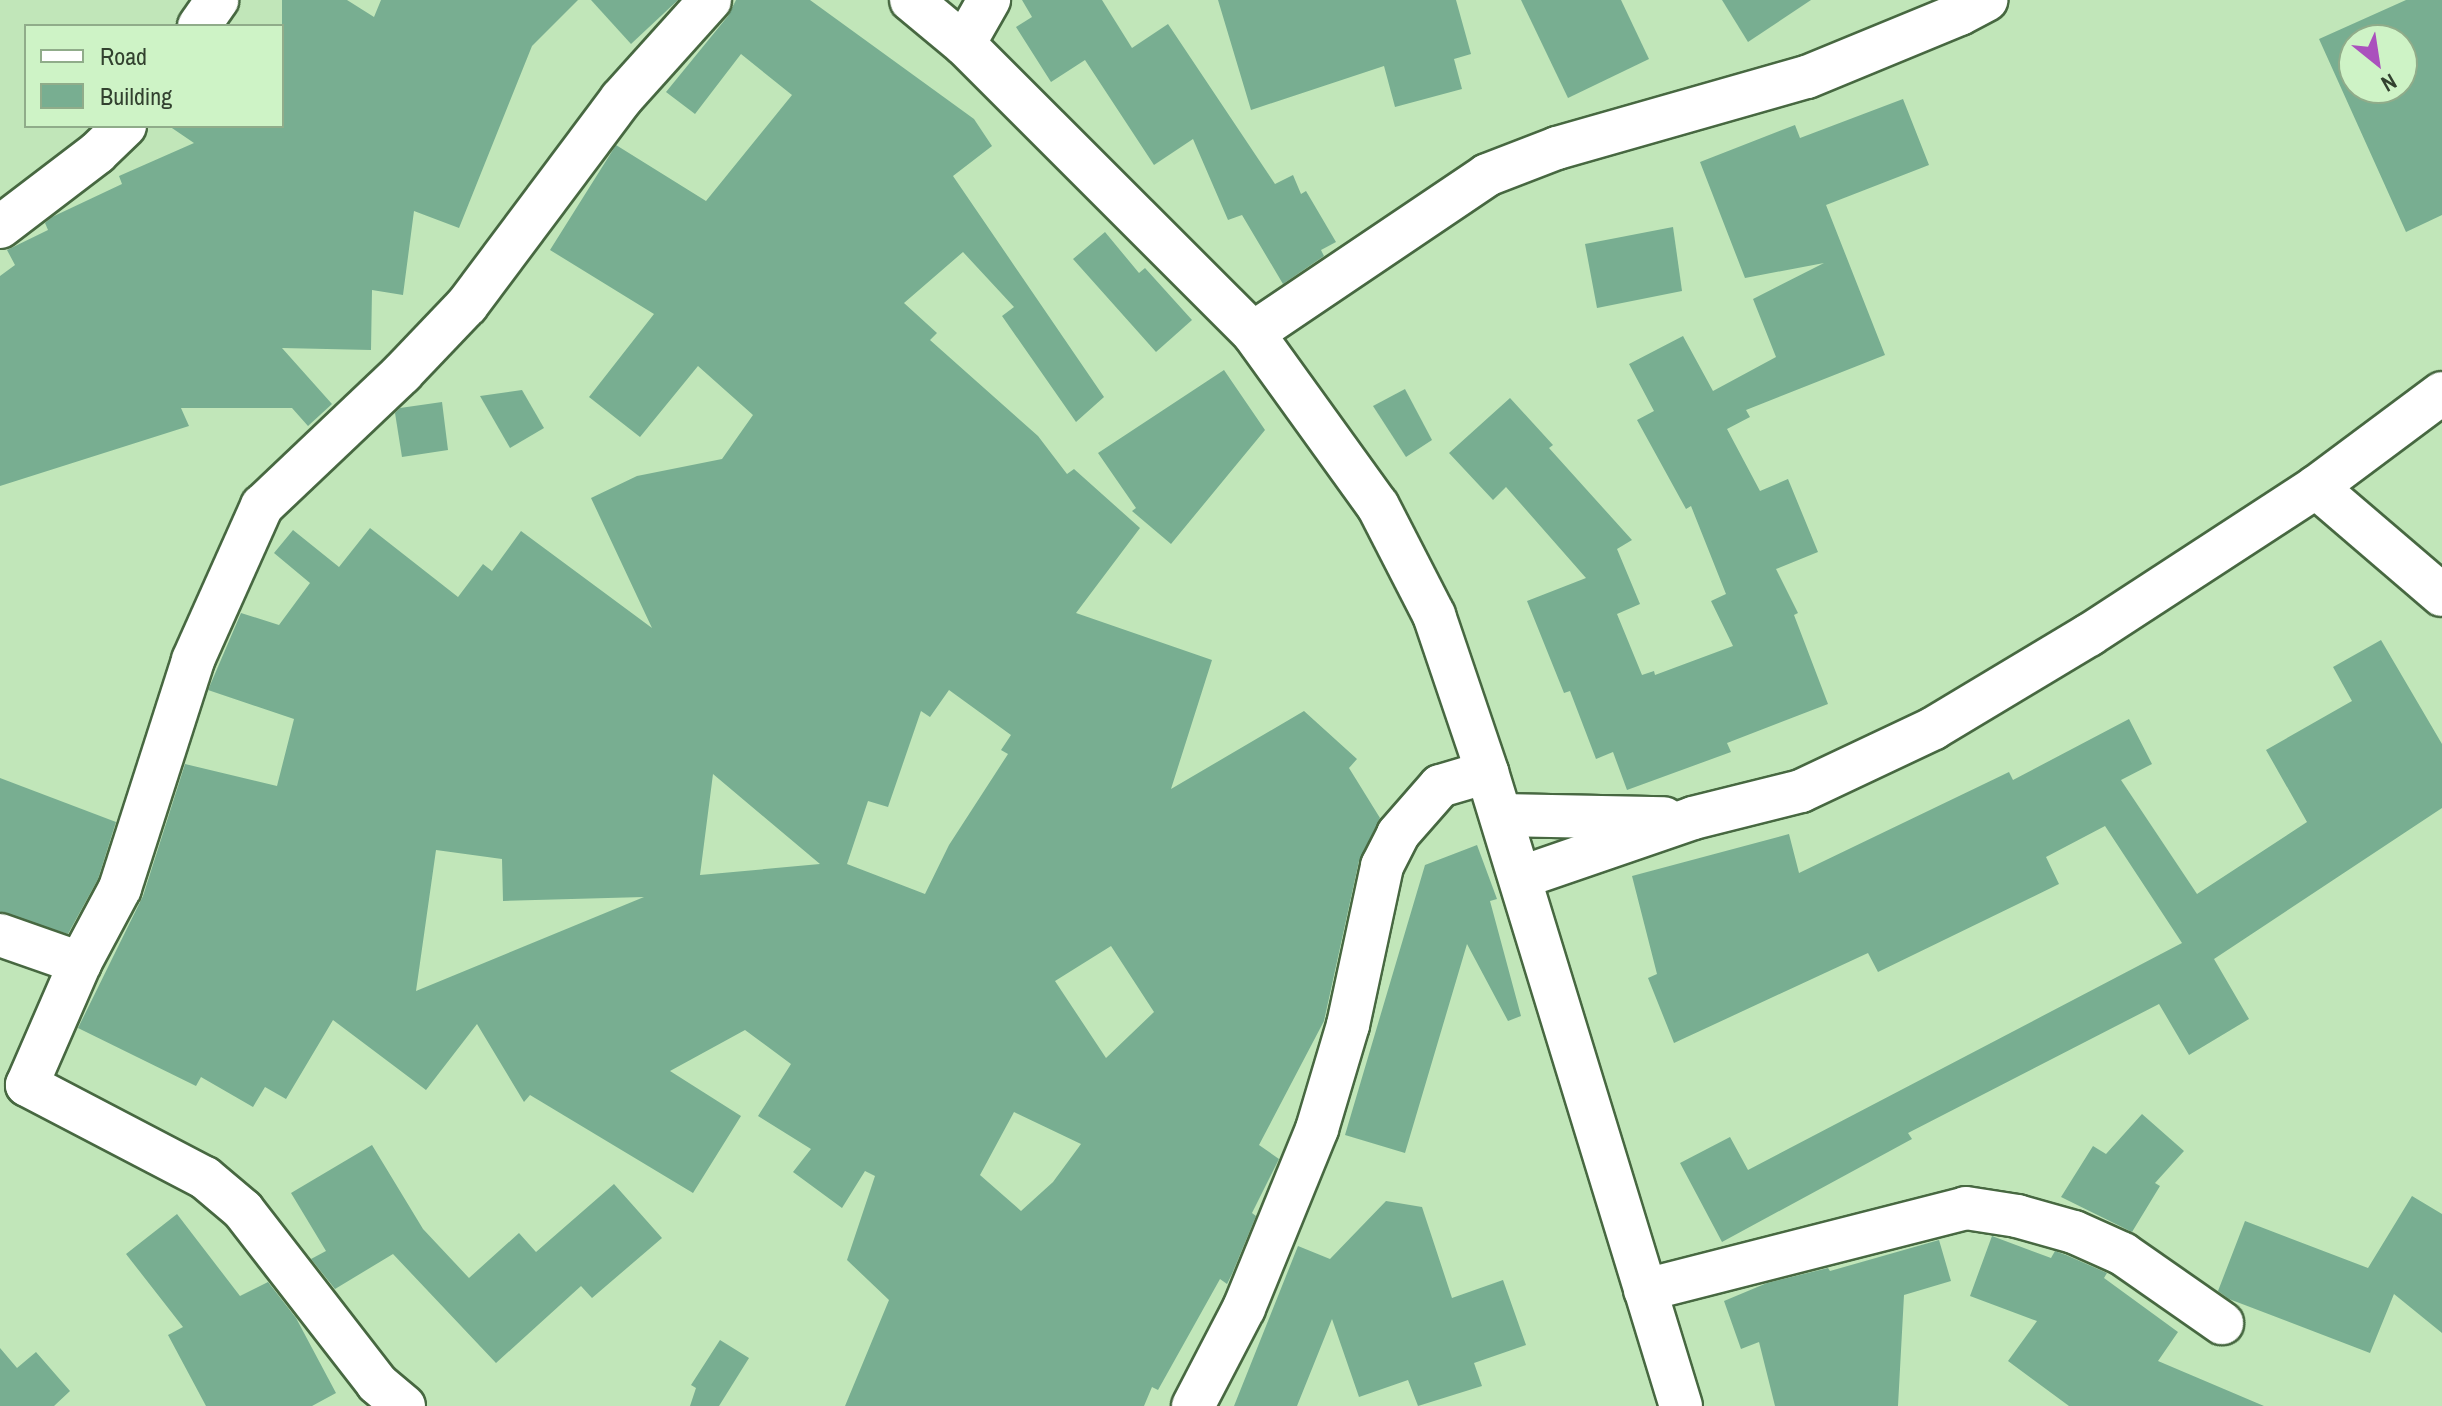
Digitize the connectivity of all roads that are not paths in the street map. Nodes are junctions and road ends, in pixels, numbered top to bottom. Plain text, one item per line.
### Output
1 (217, 0) edge
2 (710, 0) edge
3 (911, 0) edge
4 (989, 0) edge
5 (1986, 0) edge
6 (200, 24) edge
7 (964, 44) junction
8 (123, 128) edge
9 (0, 227) edge
10 (1253, 333) junction
11 (2442, 393) edge
12 (2316, 487) junction
13 (2442, 595) edge
14 (1487, 772) junction
15 (1501, 815) junction
16 (1693, 818) junction
17 (1522, 877) junction
18 (0, 935) edge
19 (80, 963) junction
20 (1645, 1290) junction
21 (2222, 1323) dead end
22 (404, 1406) edge
23 (1193, 1406) edge
24 (1681, 1406) edge

1 - 6 street
2 - 19 street
3 - 7 street
4 - 7 street
5 - 10 street
7 - 10 street
8 - 9 street
10 - 14 street
11 - 12 street
12 - 13 street
12 - 16 street
14 - 15 street
14 - 23 street
15 - 16 street
15 - 17 street
16 - 17 street
17 - 20 street
18 - 19 street
19 - 22 street
20 - 21 street
20 - 24 street

